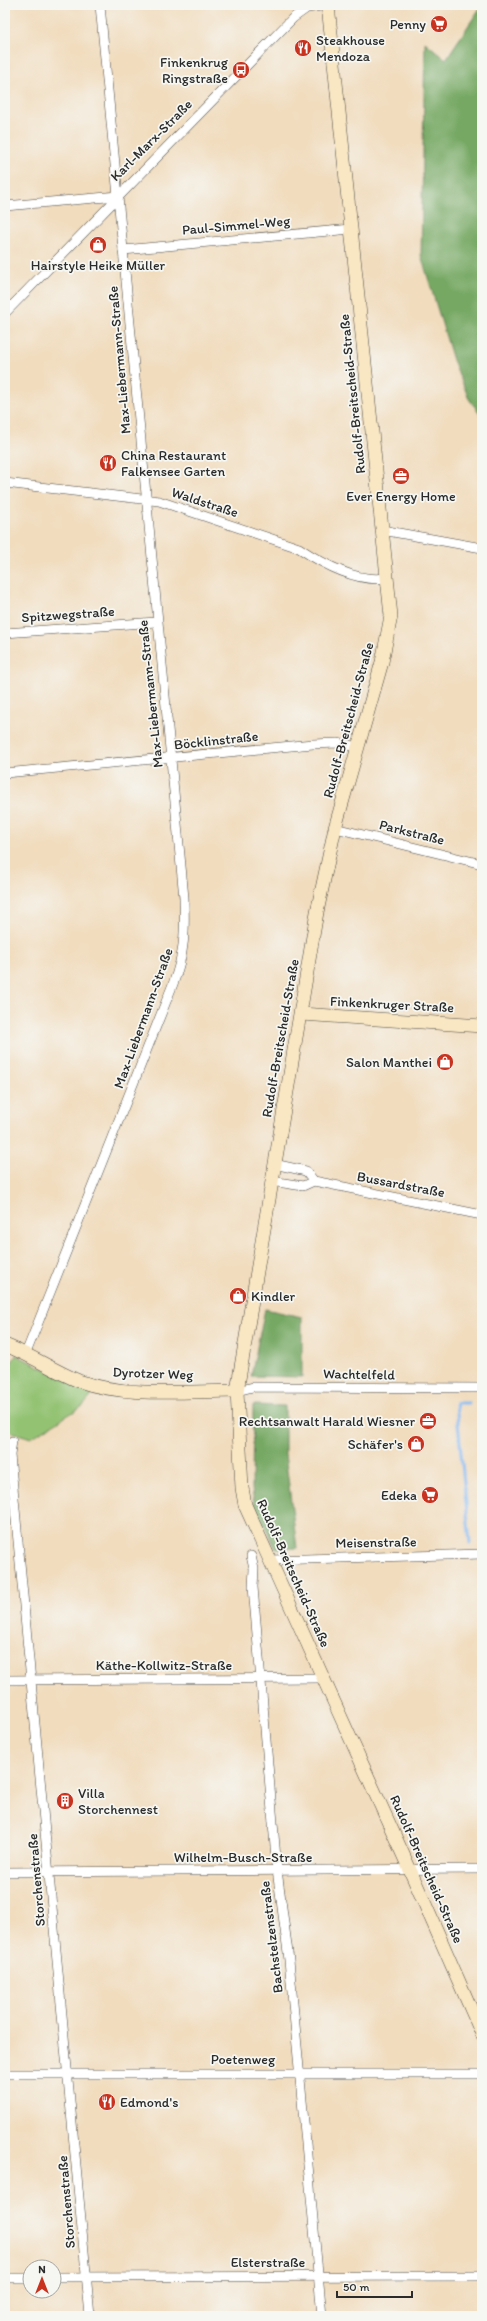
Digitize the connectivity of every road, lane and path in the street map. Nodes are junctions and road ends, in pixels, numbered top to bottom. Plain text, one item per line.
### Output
1 (100, 5) edge
2 (328, 5) edge
3 (306, 7) edge
4 (118, 196) junction
5 (5, 206) edge
6 (351, 229) junction
7 (123, 250) junction
8 (5, 313) edge
9 (5, 483) edge
10 (145, 499) junction
11 (382, 530) junction
12 (482, 548) edge
13 (386, 578) junction
14 (156, 622) junction
15 (5, 633) edge
16 (358, 747) junction
17 (170, 759) junction
18 (5, 773) edge
19 (335, 828) junction
20 (482, 864) edge
21 (301, 1014) junction
22 (482, 1026) edge
23 (274, 1164) junction
24 (271, 1181) junction
25 (314, 1181) junction
26 (482, 1215) edge
27 (5, 1345) edge
28 (26, 1353) junction
29 (482, 1388) edge
30 (237, 1390) junction
31 (12, 1441) dead end
32 (482, 1554) edge
33 (251, 1556) dead end
34 (270, 1560) junction
35 (322, 1678) junction
36 (261, 1679) junction
37 (5, 1680) edge
38 (30, 1680) junction
39 (482, 1869) edge
40 (277, 1870) junction
41 (410, 1870) junction
42 (5, 1872) edge
43 (49, 1872) junction
44 (482, 2034) edge
45 (298, 2073) junction
46 (5, 2074) edge
47 (69, 2074) junction
48 (482, 2074) edge
49 (318, 2276) junction
50 (482, 2276) edge
51 (62, 2277) edge
52 (86, 2277) junction
53 (5, 2278) edge
54 (22, 2278) edge
55 (90, 2316) edge
56 (322, 2316) edge

1 - 4 street, Max-Liebermann-Straße
2 - 3 street, Karl-Marx-Straße
2 - 6 street, Rudolf-Breitscheid-Straße
3 - 4 street, Karl-Marx-Straße
4 - 5 street
4 - 7 street, Max-Liebermann-Straße
4 - 8 street, Karl-Marx-Straße
6 - 7 street, Paul-Simmel-Weg
6 - 11 street, Rudolf-Breitscheid-Straße
7 - 10 street, Max-Liebermann-Straße
9 - 10 street, Waldstraße
10 - 13 street, Waldstraße
10 - 14 street, Max-Liebermann-Straße
11 - 12 street
11 - 13 street, Rudolf-Breitscheid-Straße
13 - 16 street, Rudolf-Breitscheid-Straße
14 - 15 street, Spitzwegstraße
14 - 17 street, Max-Liebermann-Straße
16 - 17 street, Böcklinstraße
16 - 19 street, Rudolf-Breitscheid-Straße
17 - 18 street, Böcklinstraße
17 - 28 street, Max-Liebermann-Straße
19 - 20 street, Parkstraße
19 - 21 street, Rudolf-Breitscheid-Straße
21 - 22 street, Finkenkruger Straße
21 - 23 street, Rudolf-Breitscheid-Straße
23 - 24 street, Rudolf-Breitscheid-Straße
23 - 25 street, Bussardstraße
24 - 25 street, Bussardstraße
24 - 30 street, Rudolf-Breitscheid-Straße
25 - 26 street, Bussardstraße
27 - 28 street, Dyrotzer Weg
28 - 30 street, Dyrotzer Weg
29 - 30 street, Wachtelfeld
30 - 34 street, Rudolf-Breitscheid-Straße
31 - 38 street, Storchenstraße
32 - 34 street, Meisenstraße
33 - 36 street, Bachstelzenstraße
34 - 35 street, Rudolf-Breitscheid-Straße
35 - 36 street, Käthe-Kollwitz-Straße
35 - 41 street, Rudolf-Breitscheid-Straße
36 - 38 street, Käthe-Kollwitz-Straße
36 - 40 street, Bachstelzenstraße
37 - 38 street, Käthe-Kollwitz-Straße
38 - 43 street, Storchenstraße
39 - 41 street, Wilhelm-Busch-Straße
40 - 41 street, Wilhelm-Busch-Straße
40 - 43 street, Wilhelm-Busch-Straße
40 - 45 street, Bachstelzenstraße
41 - 44 street, Rudolf-Breitscheid-Straße
42 - 43 street, Wilhelm-Busch-Straße
43 - 47 street, Storchenstraße
45 - 47 street, Poetenweg
45 - 48 street, Poetenweg
45 - 49 street, Bachstelzenstraße
46 - 47 street, Poetenweg
47 - 52 street, Storchenstraße
49 - 50 street, Elsterstraße
49 - 52 street, Elsterstraße
49 - 56 street, Bachstelzenstraße
51 - 52 street, Elsterstraße
52 - 55 street, Storchenstraße
53 - 54 street

